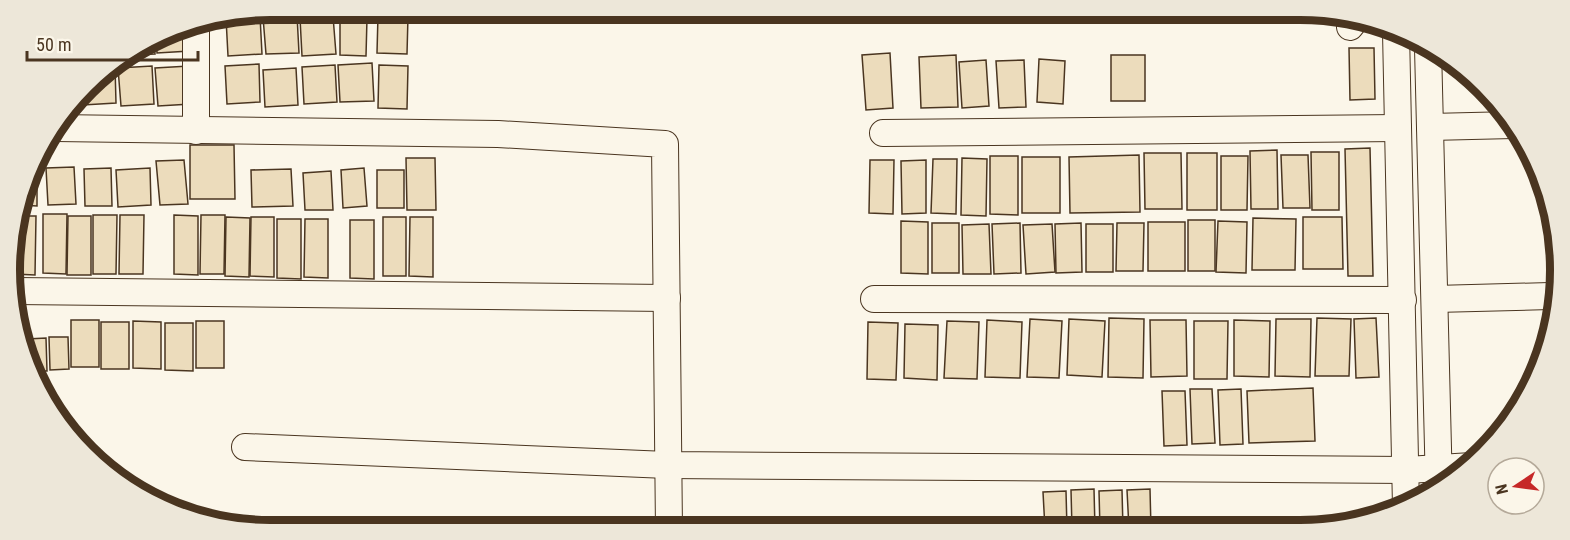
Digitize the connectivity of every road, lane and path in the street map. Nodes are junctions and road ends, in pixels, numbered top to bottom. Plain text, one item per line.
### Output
1 (196, 31) edge
2 (1396, 39) edge
3 (1428, 55) edge
4 (1504, 125) edge
5 (1430, 127) junction
6 (64, 128) edge
7 (1398, 128) junction
8 (196, 131) junction
9 (883, 133) dead end
10 (21, 291) edge
11 (1549, 296) edge
12 (666, 298) junction
13 (874, 299) dead end
14 (1435, 299) junction
15 (1403, 300) junction
16 (245, 447) dead end
17 (668, 465) junction
18 (1407, 470) junction
19 (1439, 478) edge
20 (1406, 497) edge
21 (669, 520) edge

1 - 8 street
2 - 7 street
3 - 5 street
4 - 5 street
5 - 14 street
6 - 8 street
7 - 9 street
7 - 15 street
8 - 12 street
10 - 12 street
11 - 14 street
12 - 17 street
13 - 15 street
14 - 19 street
15 - 18 street
16 - 17 street
17 - 18 street
17 - 21 street
18 - 19 street
18 - 20 street

